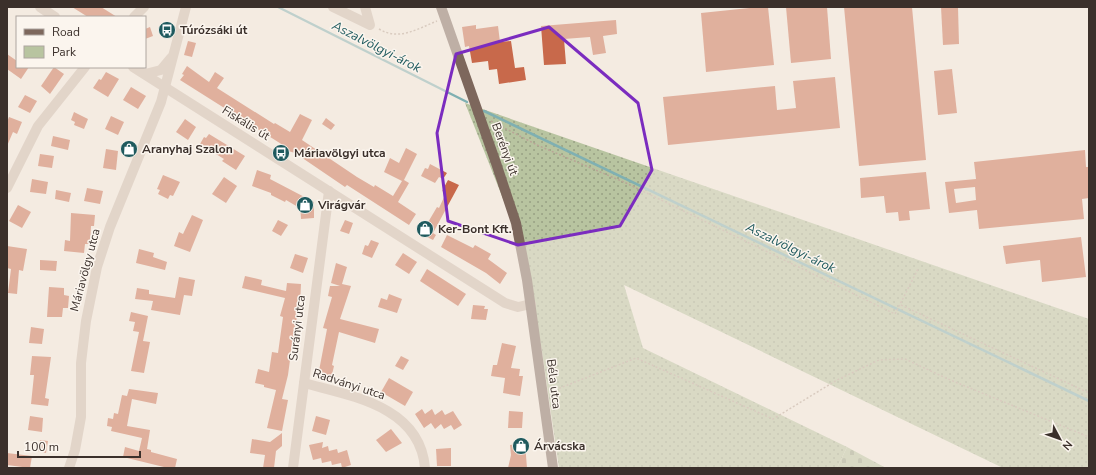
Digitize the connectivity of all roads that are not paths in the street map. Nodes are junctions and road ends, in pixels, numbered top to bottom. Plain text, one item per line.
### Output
1 (40, 7) edge
2 (144, 7) edge
3 (186, 7) edge
4 (333, 7) edge
5 (365, 7) edge
6 (440, 7) edge
7 (54, 16) edge
8 (135, 16) edge
9 (173, 55) junction
10 (84, 68) edge
11 (135, 68) edge
12 (145, 74) junction
13 (165, 87) junction
14 (7, 188) edge
15 (329, 191) junction
16 (531, 304) junction
17 (304, 383) junction
18 (69, 468) edge
19 (293, 468) edge
20 (425, 468) edge
21 (553, 468) edge

1 - 7 street
2 - 8 street
3 - 9 street
4 - 5 street
6 - 16 main road, Berényi út
9 - 12 street
9 - 13 street
10 - 14 street
11 - 12 street, Fiskális út
12 - 13 street, Fiskális út
13 - 15 street, Fiskális út
13 - 18 street, Máriavölgy utca
15 - 16 street, Fiskális út
15 - 17 street, Surányi utca
16 - 21 main road, Béla utca
17 - 19 street, Surányi utca
17 - 20 street, Radványi utca

